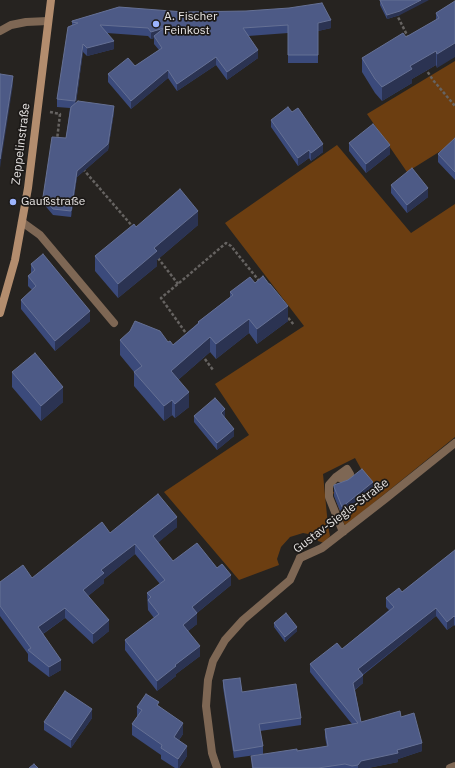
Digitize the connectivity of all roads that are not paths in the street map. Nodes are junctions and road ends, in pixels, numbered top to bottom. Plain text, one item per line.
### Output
1 (51, 0) edge
2 (48, 21) junction
3 (0, 31) edge
4 (22, 222) junction
5 (0, 313) edge
6 (114, 323) dead end
7 (455, 443) edge
8 (336, 477) dead end
9 (343, 532) junction
10 (455, 766) edge
11 (216, 768) edge
12 (450, 768) edge

1 - 2 street, Zeppelinstraße
2 - 3 street
2 - 4 street, Zeppelinstraße
4 - 5 street, Zeppelinstraße
4 - 6 street
7 - 9 street, Gustav-Siegle-Straße
8 - 9 street
9 - 11 street, Gustav-Siegle-Straße
10 - 12 street

